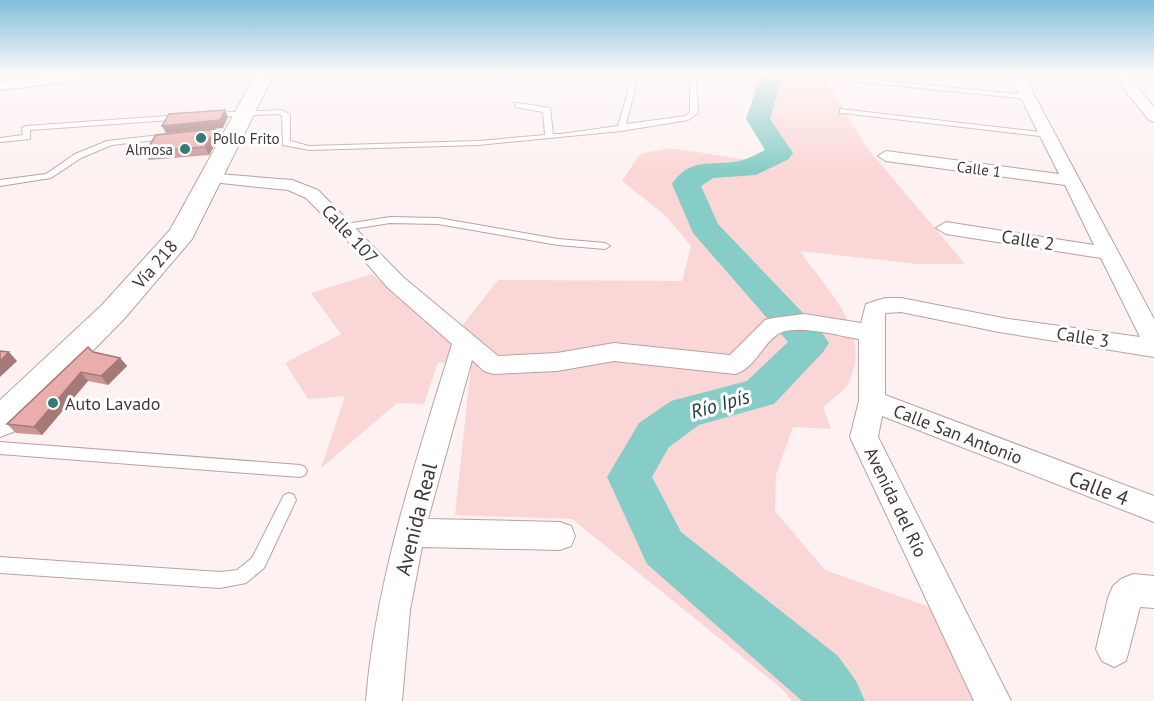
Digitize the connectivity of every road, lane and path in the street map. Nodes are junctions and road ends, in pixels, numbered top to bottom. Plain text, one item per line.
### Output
1 (246, 107) edge
2 (528, 107) edge
3 (627, 107) edge
4 (694, 107) edge
5 (1034, 107) edge
6 (843, 111) dead end
7 (199, 116) edge
8 (188, 117) edge
9 (236, 125) junction
10 (621, 129) junction
11 (184, 135) edge
12 (1049, 135) junction
13 (549, 138) junction
14 (0, 140) edge
15 (886, 156) dead end
16 (212, 177) junction
17 (1073, 181) junction
18 (0, 183) edge
19 (346, 227) junction
20 (946, 228) dead end
21 (605, 246) dead end
22 (1109, 254) junction
23 (1006, 325) joint
24 (871, 333) junction
25 (465, 341) junction
26 (1154, 341) edge
27 (1154, 348) edge
28 (872, 401) junction
29 (4, 414) edge
30 (0, 448) edge
31 (1044, 468) joint
32 (300, 471) dead end
33 (289, 500) dead end
34 (1154, 509) edge
35 (410, 533) junction
36 (560, 536) dead end
37 (0, 565) edge
38 (1143, 591) edge
39 (1114, 649) dead end
40 (384, 701) edge
41 (993, 701) edge

1 - 9 main road, Vía 218
2 - 13 lane
3 - 10 lane
4 - 10 lane
5 - 12 street
6 - 12 lane
7 - 9 lane
8 - 14 lane
9 - 13 lane
9 - 16 main road, Vía 218
10 - 13 lane
11 - 18 lane
12 - 17 street
15 - 17 street, Calle 1
16 - 19 street, Calle 107
16 - 29 main road, Vía 218
17 - 22 street
19 - 21 lane
19 - 25 street, Calle 107
20 - 22 street, Calle 2
22 - 26 street
23 - 24 street, Avenida del Río
23 - 27 street, Calle 3
24 - 25 street, Calle 107
24 - 28 street, Avenida del Río
25 - 35 street, Avenida Real
28 - 31 street, Calle San Antonio
28 - 41 street, Avenida del Río
30 - 32 lane
31 - 34 street, Calle 4
33 - 37 lane
35 - 36 street
35 - 40 street, Avenida Real
38 - 39 street

